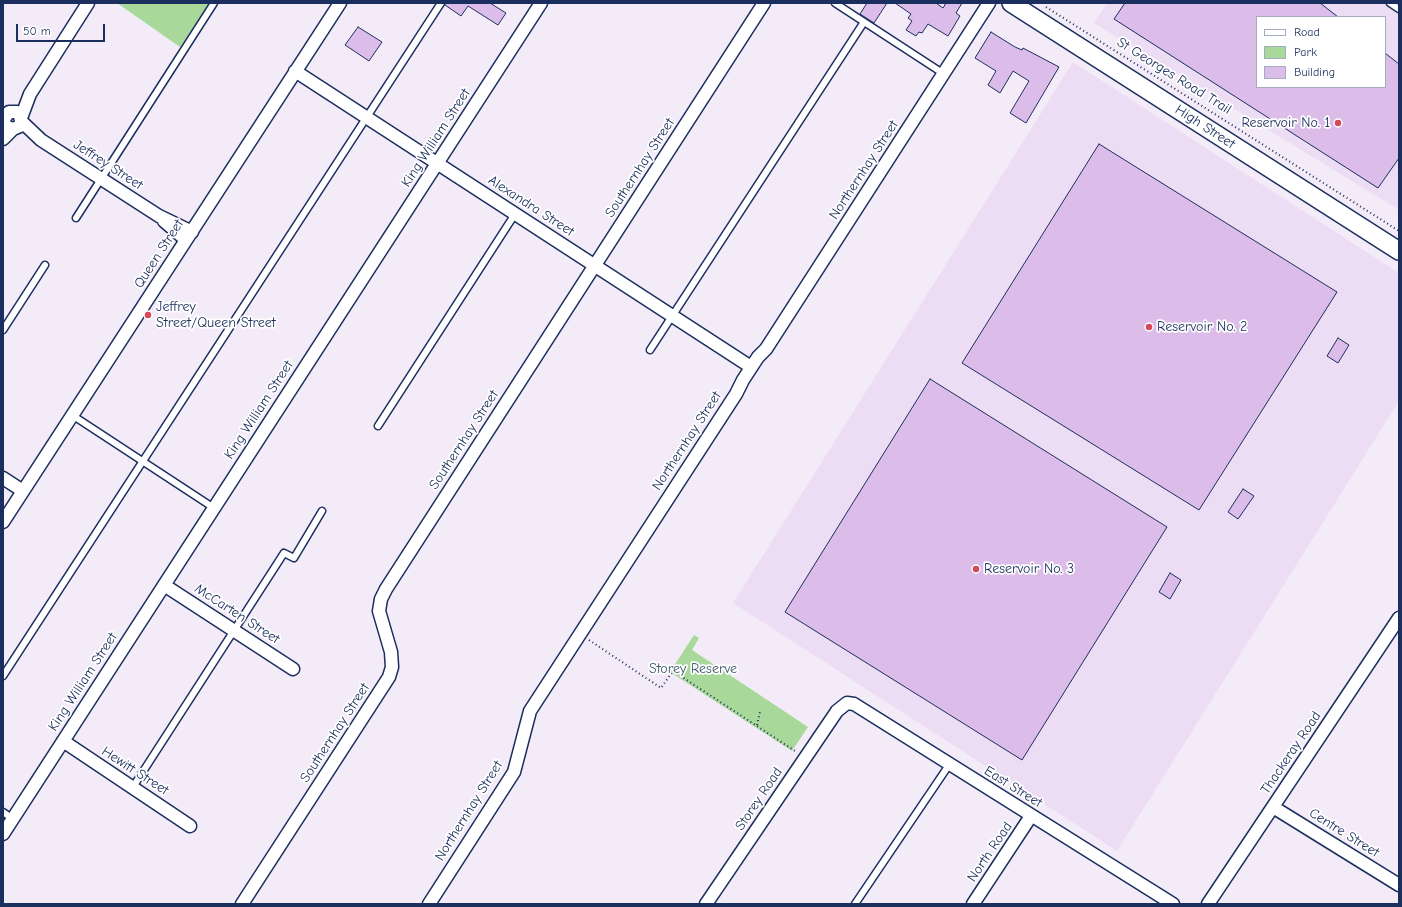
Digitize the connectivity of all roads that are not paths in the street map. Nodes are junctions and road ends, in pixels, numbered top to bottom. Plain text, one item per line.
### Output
1 (88, 3) edge
2 (214, 3) edge
3 (340, 3) edge
4 (441, 3) edge
5 (541, 3) edge
6 (764, 3) edge
7 (835, 3) edge
8 (989, 3) edge
9 (1010, 3) edge
10 (1390, 3) edge
11 (1399, 9) edge
12 (864, 22) junction
13 (295, 71) junction
14 (944, 74) junction
15 (367, 118) junction
16 (10, 120) edge
17 (3, 139) edge
18 (437, 164) junction
19 (101, 179) junction
20 (515, 214) junction
21 (76, 218) dead end
22 (189, 236) junction
23 (1399, 251) edge
24 (45, 265) dead end
25 (595, 265) junction
26 (673, 316) junction
27 (3, 330) edge
28 (650, 350) dead end
29 (751, 367) junction
30 (72, 415) junction
31 (378, 426) dead end
32 (143, 462) junction
33 (3, 478) edge
34 (23, 491) junction
35 (214, 508) junction
36 (322, 511) dead end
37 (3, 522) edge
38 (164, 585) junction
39 (1399, 618) edge
40 (234, 630) junction
41 (293, 669) dead end
42 (3, 676) edge
43 (837, 711) joint
44 (63, 742) junction
45 (950, 765) junction
46 (133, 787) junction
47 (1273, 807) junction
48 (8, 815) edge
49 (1031, 816) junction
50 (190, 826) dead end
51 (3, 834) edge
52 (1399, 885) edge
53 (242, 904) edge
54 (429, 904) edge
55 (706, 904) edge
56 (855, 904) edge
57 (973, 904) edge
58 (1173, 904) edge
59 (1208, 904) edge

1 - 16 street
2 - 19 lane
3 - 13 street, Queen Street
4 - 15 lane
5 - 18 street, King William Street
6 - 25 street, Southernhay Street
7 - 12 lane
8 - 14 street, Northernhay Street
9 - 23 main road, High Street
10 - 11 lane
12 - 14 lane
12 - 26 lane
13 - 15 street, Alexandra Street
13 - 22 street, Queen Street
14 - 29 street, Northernhay Street
15 - 18 street, Alexandra Street
15 - 32 lane
16 - 17 street
16 - 19 street, Jeffrey Street
18 - 20 street, Alexandra Street
18 - 35 street, King William Street
19 - 21 lane
19 - 22 street, Jeffrey Street
20 - 25 street, Alexandra Street
20 - 31 lane
22 - 30 street, Queen Street
24 - 27 lane
25 - 26 street, Alexandra Street
25 - 53 street, Southernhay Street
26 - 28 lane
26 - 29 street, Alexandra Street
29 - 54 street, Northernhay Street
30 - 32 lane
30 - 34 street, Queen Street
32 - 35 lane
32 - 42 lane
33 - 34 street
34 - 37 street, Queen Street
35 - 38 street, King William Street
36 - 40 lane
38 - 40 street, McCarten Street
38 - 44 street, King William Street
39 - 47 street, Thackeray Road
40 - 41 street, McCarten Street
40 - 46 lane
43 - 45 street, East Street
43 - 55 street, Storey Road
44 - 46 street, Hewitt Street
44 - 48 street, King William Street
45 - 49 street, East Street
45 - 56 lane
46 - 50 street, Hewitt Street
47 - 52 street, Centre Street
47 - 59 street, Thackeray Road
48 - 51 street, King William Street
49 - 57 street, North Road
49 - 58 street, East Street

